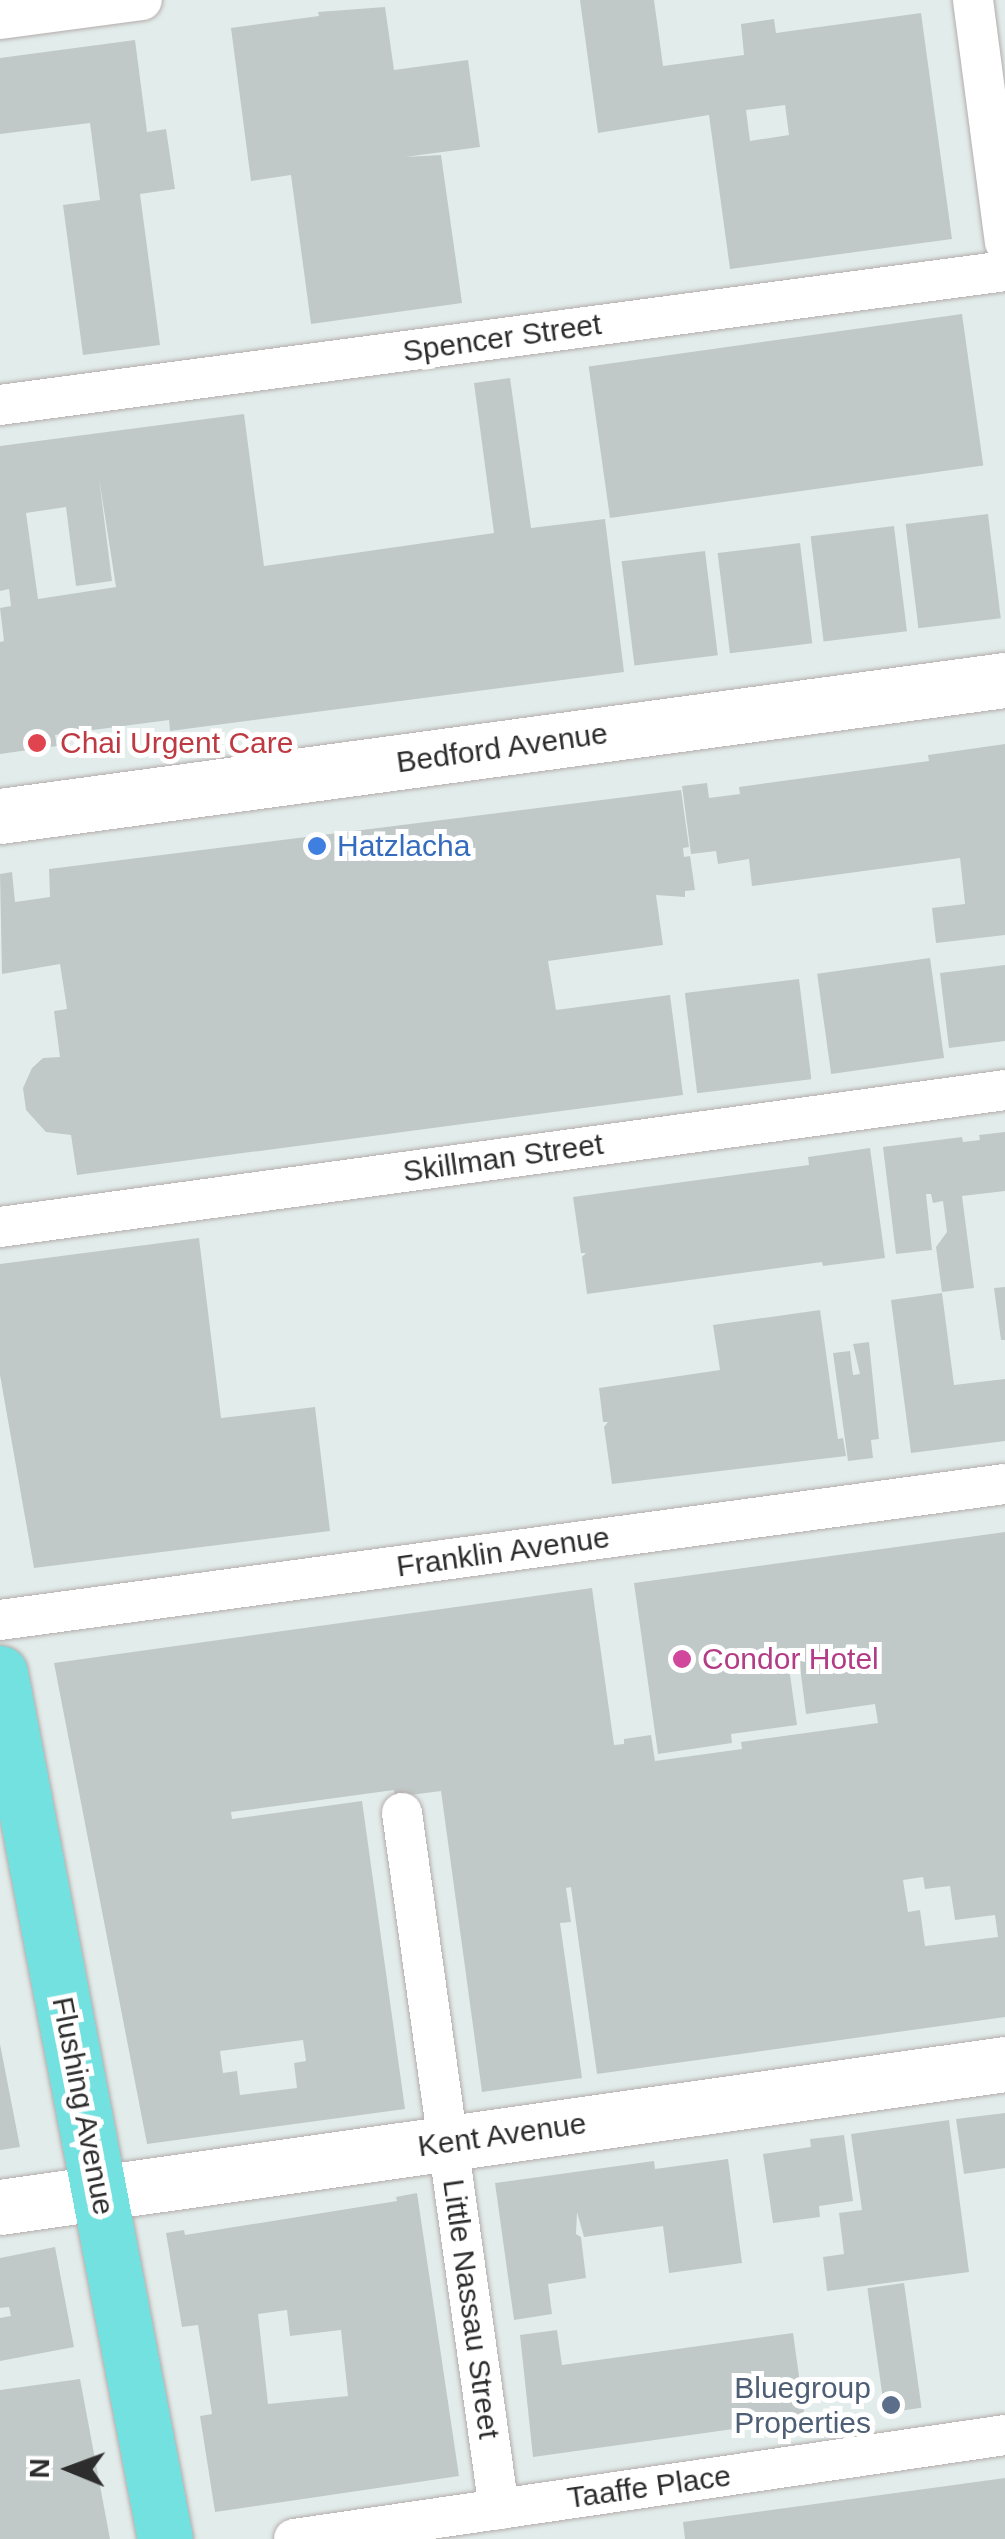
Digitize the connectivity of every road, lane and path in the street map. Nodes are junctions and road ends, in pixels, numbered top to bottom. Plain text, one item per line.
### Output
1 (142, 0) edge
2 (974, 0) edge
3 (0, 19) edge
4 (1005, 242) edge
5 (1005, 271) edge
6 (0, 405) edge
7 (1005, 680) edge
8 (0, 816) edge
9 (1005, 1090) edge
10 (0, 1226) edge
11 (1005, 1484) edge
12 (0, 1620) edge
13 (0, 1672) edge
14 (402, 1813) dead end
15 (1005, 2064) edge
16 (448, 2142) junction
17 (100, 2192) junction
18 (0, 2207) edge
19 (1005, 2435) edge
20 (499, 2509) junction
21 (165, 2539) edge
22 (294, 2539) edge

1 - 3 street
2 - 4 street
5 - 6 street, Spencer Street
7 - 8 main road, Bedford Avenue
9 - 10 street, Skillman Street
11 - 12 street, Franklin Avenue
13 - 17 main road, Flushing Avenue
14 - 16 street, Little Nassau Street
15 - 16 main road, Kent Avenue
16 - 17 main road, Kent Avenue
16 - 20 street, Little Nassau Street
17 - 18 main road, Kent Avenue
17 - 21 main road, Flushing Avenue
19 - 20 street, Taaffe Place
20 - 22 street, Taaffe Place

